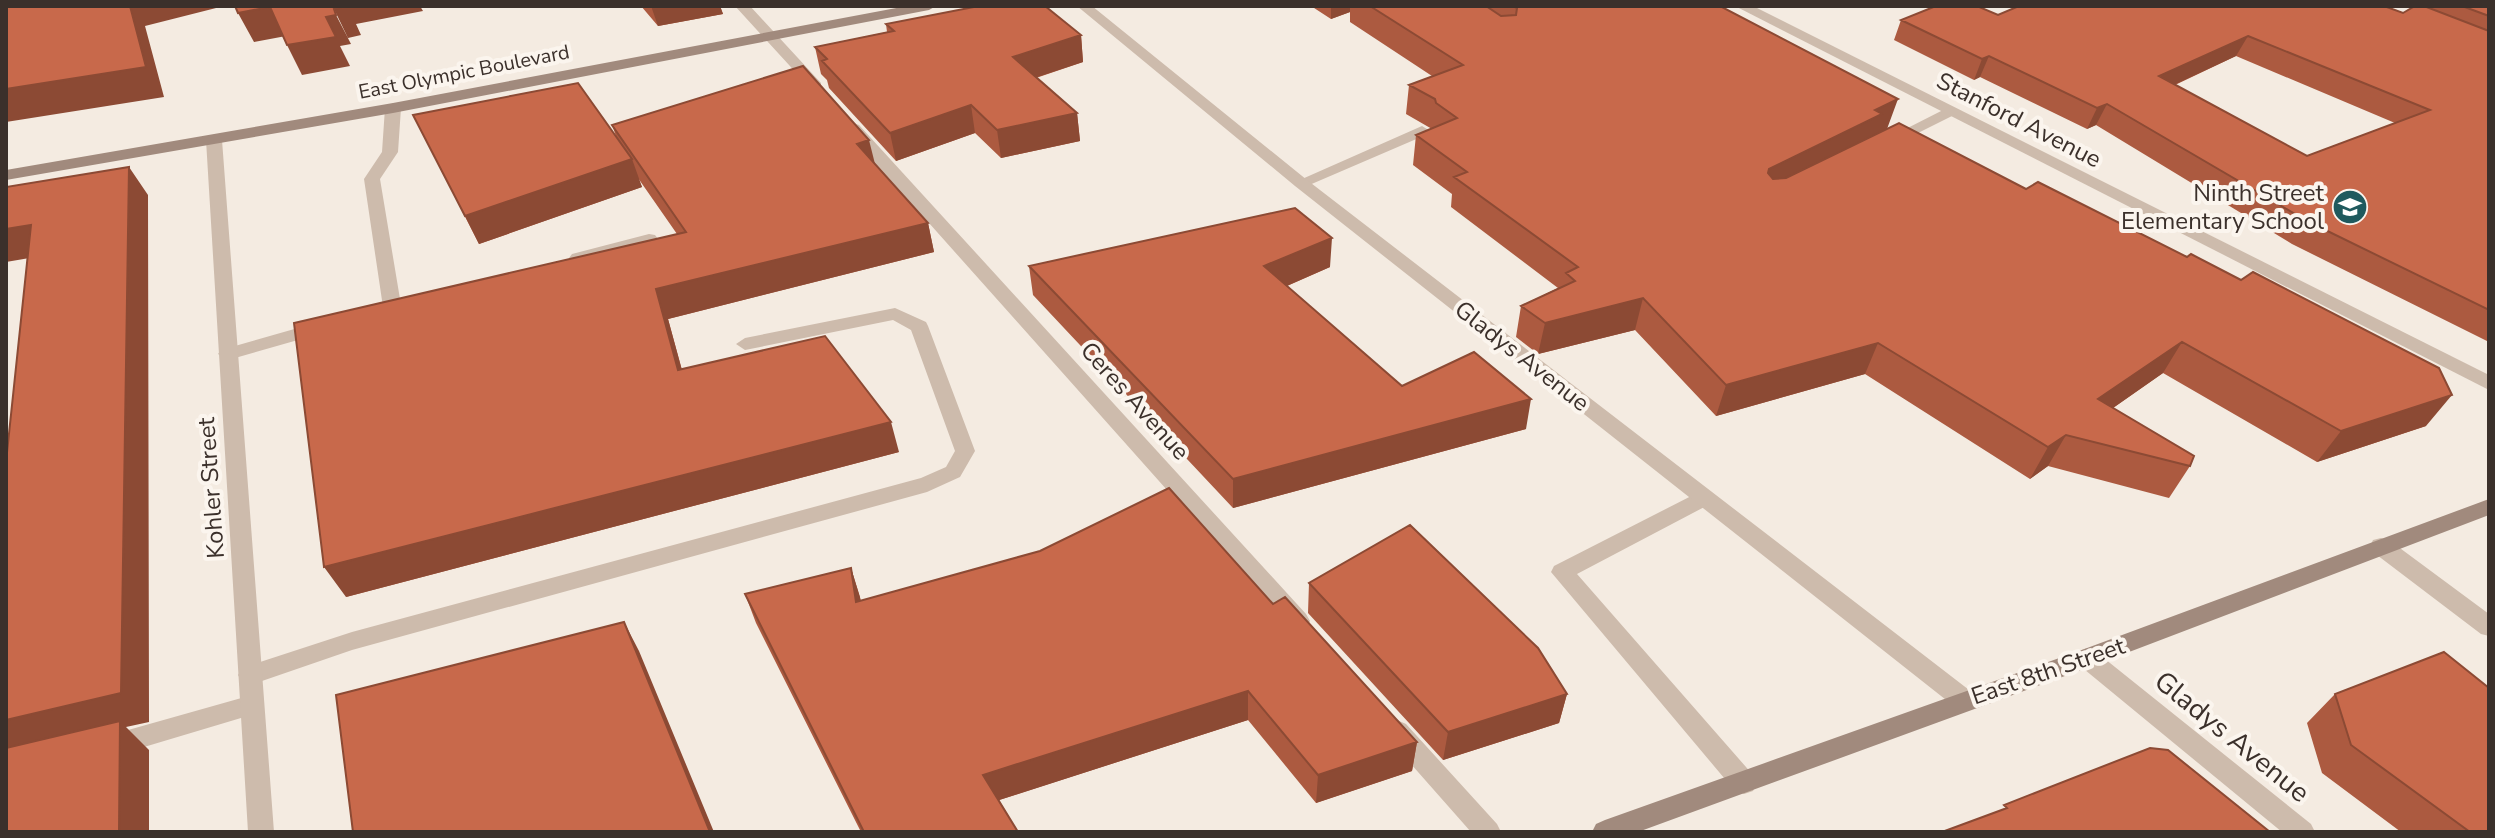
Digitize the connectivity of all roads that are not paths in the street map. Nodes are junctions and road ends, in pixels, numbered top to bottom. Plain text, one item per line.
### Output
1 (742, 6) edge
2 (929, 6) edge
3 (1084, 6) edge
4 (1742, 6) edge
5 (771, 37) junction
6 (393, 108) junction
7 (1949, 112) junction
8 (1422, 131) edge
9 (214, 140) junction
10 (1876, 148) edge
11 (6, 175) edge
12 (1301, 183) junction
13 (649, 239) edge
14 (558, 263) edge
15 (422, 299) edge
16 (332, 324) edge
17 (745, 344) dead end
18 (228, 354) junction
19 (2489, 383) edge
20 (1703, 498) junction
21 (2489, 507) edge
22 (2381, 546) junction
23 (2489, 627) edge
24 (1315, 640) edge
25 (2087, 658) junction
26 (250, 675) junction
27 (1964, 700) junction
28 (252, 705) junction
29 (1379, 711) edge
30 (83, 752) edge
31 (1744, 783) junction
32 (261, 832) edge
33 (1488, 832) edge
34 (1605, 832) edge
35 (2302, 832) edge

1 - 5 street, Ceres Avenue
2 - 5 main road, East Olympic Boulevard
3 - 12 street, Gladys Avenue
4 - 7 street, Stanford Avenue
5 - 6 main road, East Olympic Boulevard
5 - 24 street, Ceres Avenue
6 - 9 main road, East Olympic Boulevard
6 - 15 street
7 - 10 street
7 - 19 street, Stanford Avenue
8 - 12 street
9 - 11 main road, East Olympic Boulevard
9 - 18 street, Kohler Street
12 - 20 street, Gladys Avenue
13 - 14 street
16 - 18 street
17 - 26 street
18 - 26 street, Kohler Street
20 - 27 street, Gladys Avenue
20 - 31 street
21 - 22 main road, East 8th Street
22 - 23 street
22 - 25 main road, East 8th Street
25 - 27 main road, East 8th Street
25 - 35 street, Gladys Avenue
26 - 28 street, Kohler Street
27 - 31 main road, East 8th Street
28 - 30 street
28 - 32 street, Kohler Street
29 - 33 street
31 - 34 main road, East 8th Street

